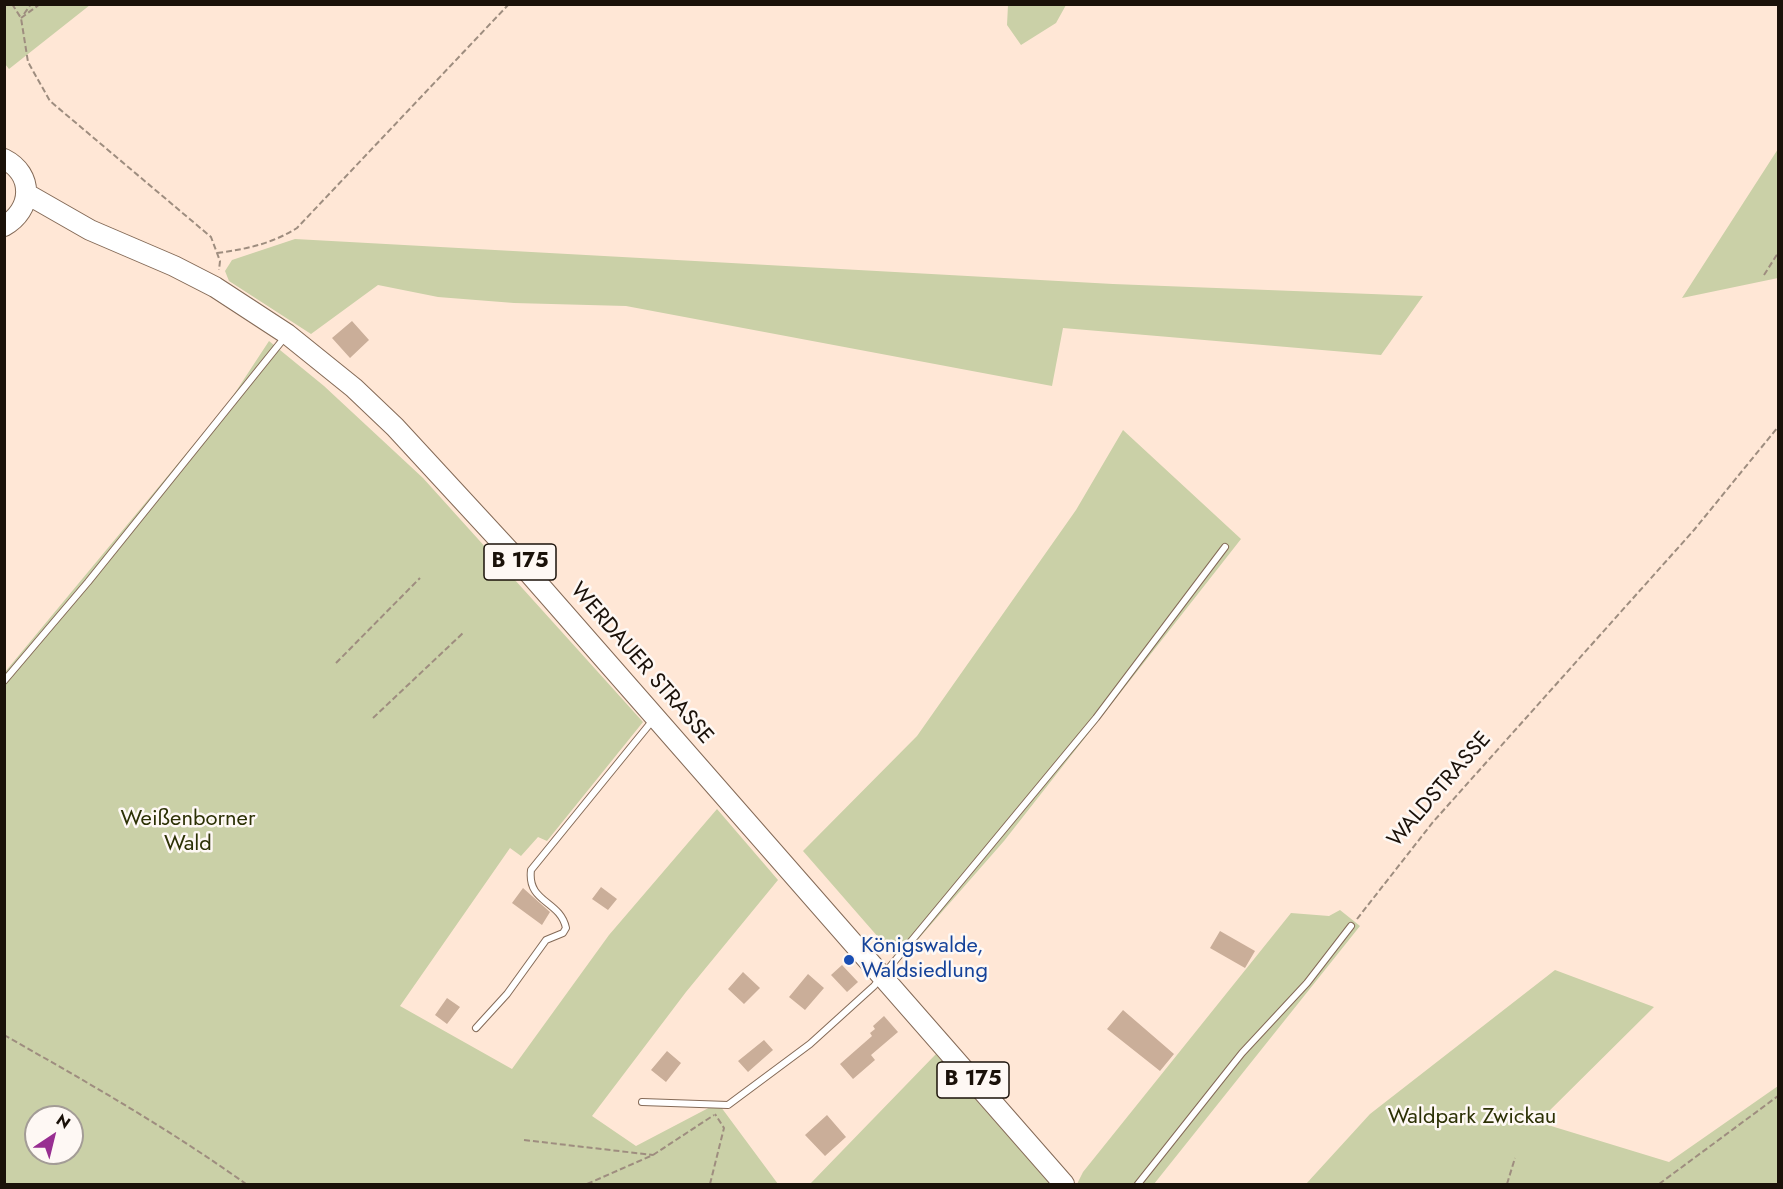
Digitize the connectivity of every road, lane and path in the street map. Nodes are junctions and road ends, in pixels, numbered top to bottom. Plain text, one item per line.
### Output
1 (12, 4) edge
2 (31, 4) edge
3 (40, 4) edge
4 (509, 4) edge
5 (21, 18) junction
6 (4, 159) edge
7 (27, 194) junction
8 (9, 224) edge
9 (90, 230) junction
10 (217, 253) junction
11 (1779, 253) edge
12 (1764, 275) dead end
13 (215, 287) junction
14 (287, 334) junction
15 (1779, 427) edge
16 (1226, 547) dead end
17 (420, 578) dead end
18 (463, 633) dead end
19 (336, 663) dead end
20 (4, 681) edge
21 (655, 717) junction
22 (373, 718) dead end
23 (1351, 926) joint
24 (882, 976) junction
25 (476, 1028) dead end
26 (4, 1035) edge
27 (1779, 1096) edge
28 (642, 1102) dead end
29 (728, 1105) junction
30 (715, 1114) junction
31 (524, 1140) dead end
32 (653, 1155) junction
33 (1515, 1158) dead end
34 (246, 1185) edge
35 (587, 1185) edge
36 (710, 1185) edge
37 (1064, 1185) edge
38 (1138, 1185) edge
39 (1507, 1185) edge
40 (1659, 1185) edge

1 - 5 path
2 - 5 path
3 - 5 path
4 - 10 path
5 - 10 path
6 - 7 main road
7 - 8 main road
7 - 9 main road, WERDAUER STRASSE / B 175
8 - 9 main road, WERDAUER STRASSE / B 175
9 - 13 main road, WERDAUER STRASSE / B 175
10 - 13 path
11 - 12 path
13 - 14 main road, WERDAUER STRASSE / B 175
14 - 20 lane
14 - 21 main road, WERDAUER STRASSE / B 175
15 - 23 path, WALDSTRASSE
16 - 24 lane
17 - 19 path
18 - 22 path
21 - 24 main road, WERDAUER STRASSE / B 175
21 - 25 lane
23 - 38 lane
24 - 29 lane
24 - 37 main road, WERDAUER STRASSE / B 175
26 - 34 path
27 - 40 path
28 - 29 lane
29 - 30 path
30 - 32 path
30 - 36 path
31 - 32 path
32 - 35 path
33 - 39 path

